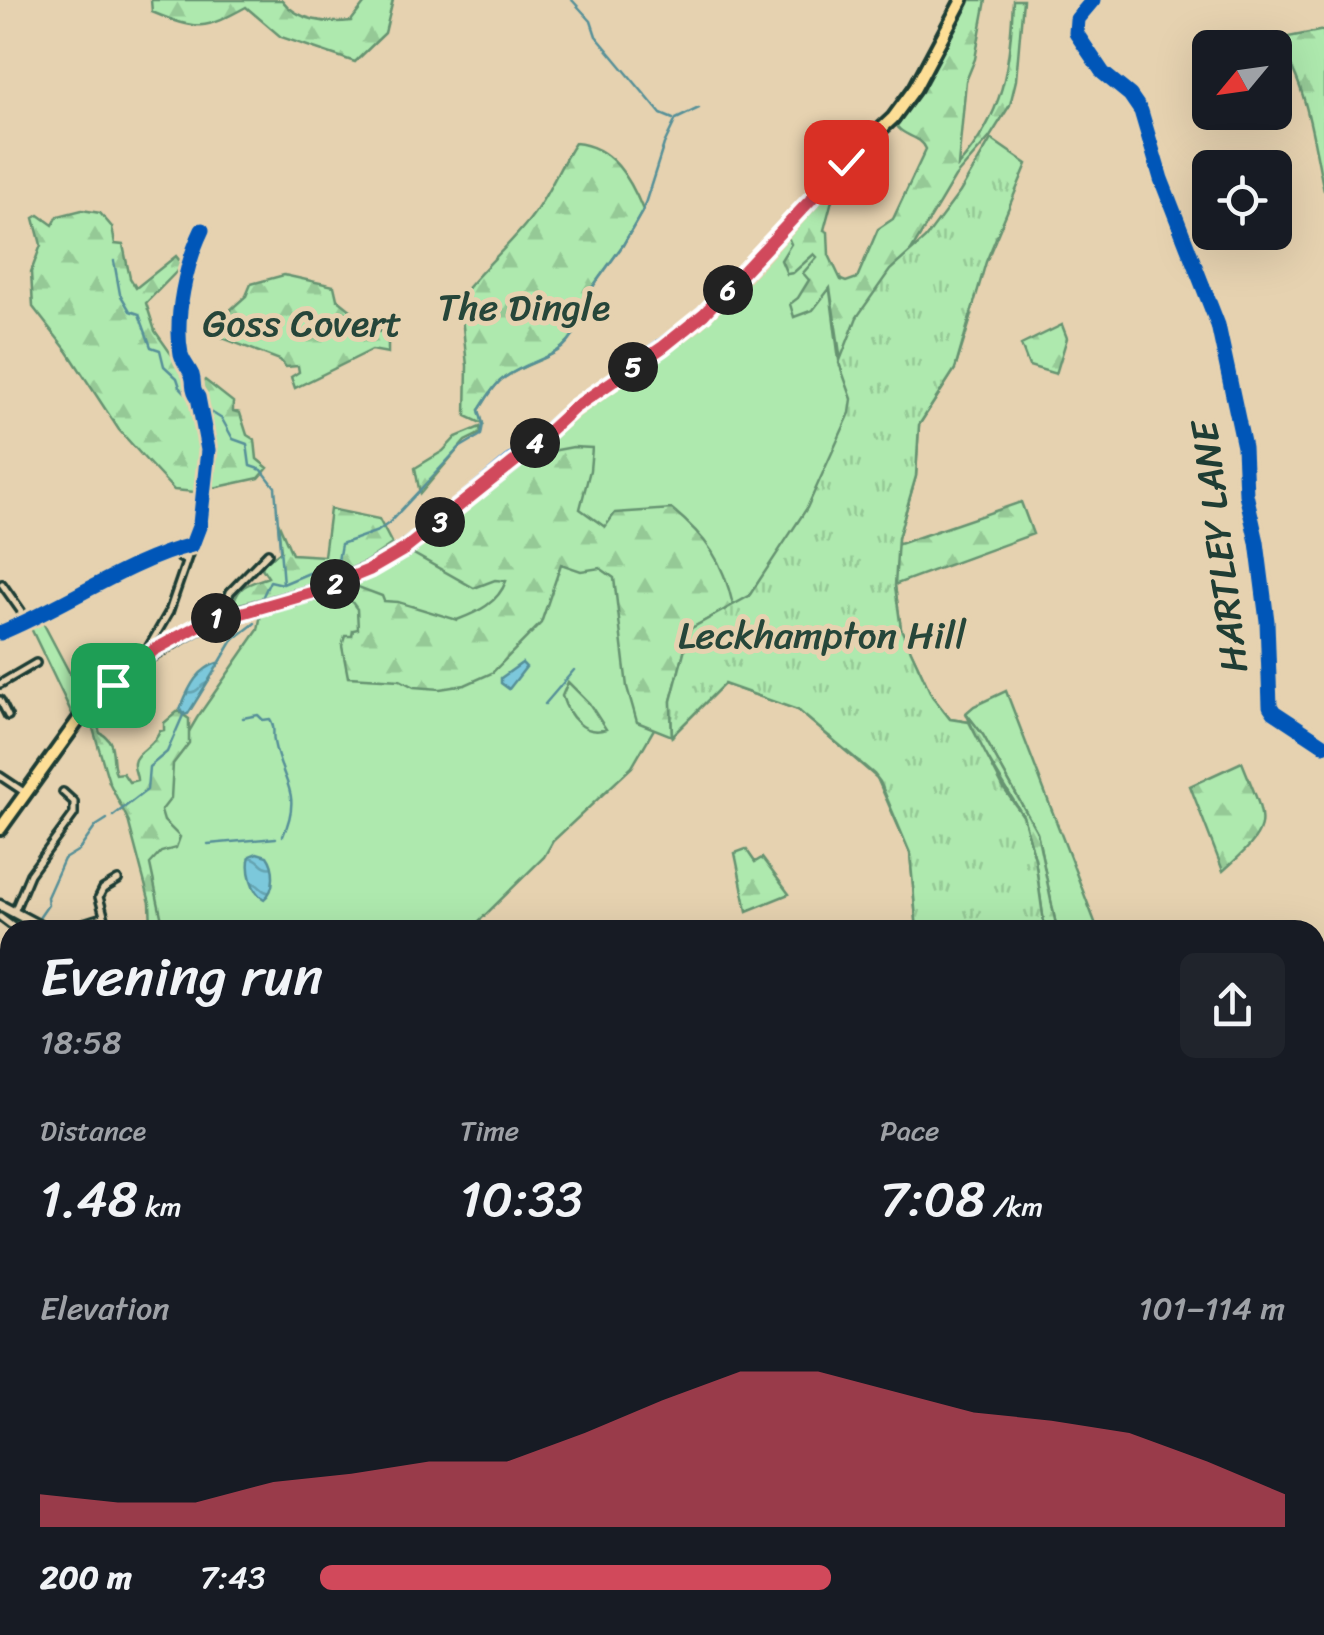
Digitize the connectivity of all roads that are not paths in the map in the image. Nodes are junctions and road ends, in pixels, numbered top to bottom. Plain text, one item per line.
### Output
1 (962, 0) edge
2 (1093, 0) edge
3 (168, 551) junction
4 (268, 553) dead end
5 (186, 561) junction
6 (2, 584) dead end
7 (223, 617) junction
8 (24, 624) junction
9 (0, 633) edge
10 (148, 655) junction
11 (36, 663) dead end
12 (0, 684) edge
13 (0, 700) edge
14 (8, 716) dead end
15 (1324, 745) edge
16 (0, 776) edge
17 (24, 792) junction
18 (63, 792) dead end
19 (0, 829) edge
20 (118, 880) dead end
21 (0, 905) edge
22 (14, 912) junction
23 (103, 917) junction
24 (31, 920) edge
25 (94, 920) edge
26 (104, 920) edge

1 - 7 main road
2 - 15 street, HARTLEY LANE
3 - 5 street
3 - 5 street
3 - 8 street
4 - 7 street
5 - 10 street
6 - 8 street
7 - 10 main road
8 - 9 street
10 - 17 main road
11 - 12 street
13 - 14 street
16 - 17 street
17 - 19 main road
18 - 22 street
20 - 23 street
21 - 22 street
22 - 24 street
23 - 25 street
23 - 26 street

